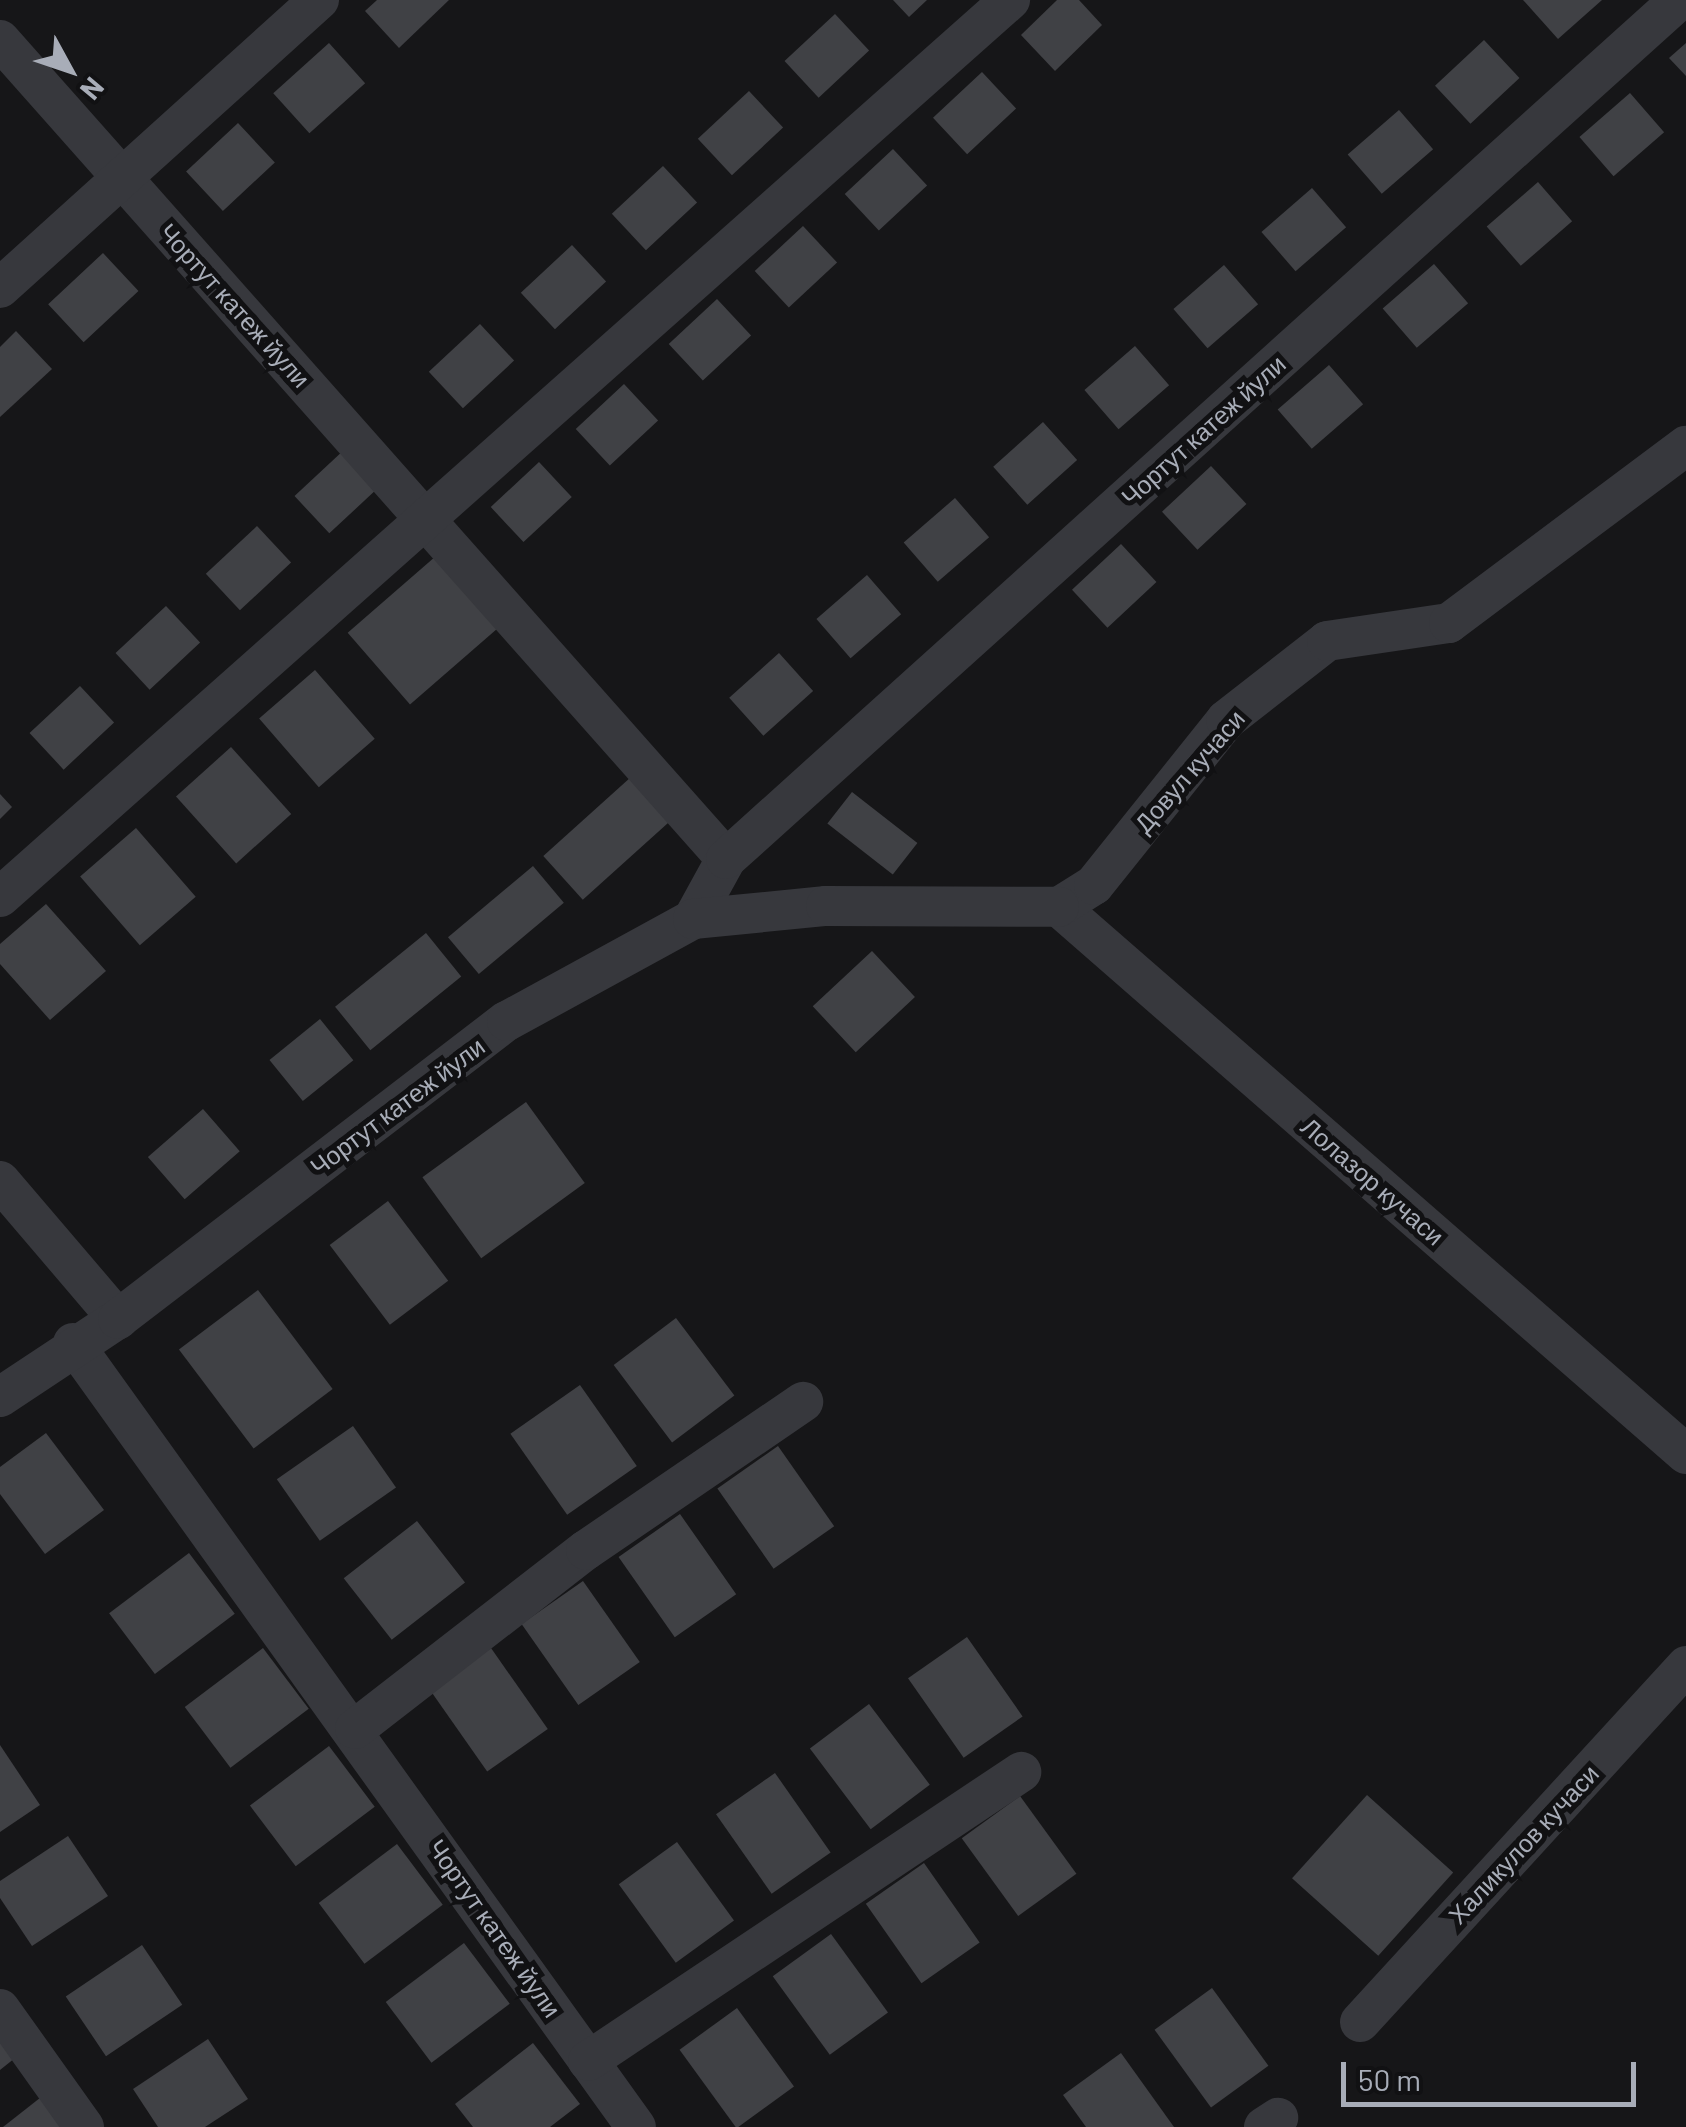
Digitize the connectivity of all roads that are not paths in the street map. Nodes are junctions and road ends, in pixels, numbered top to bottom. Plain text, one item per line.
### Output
1 (319, 0) edge
2 (1010, 0) edge
3 (1680, 0) edge
4 (0, 40) edge
5 (121, 176) junction
6 (0, 288) edge
7 (1686, 446) edge
8 (429, 523) junction
9 (726, 859) junction
10 (0, 897) edge
11 (1060, 907) junction
12 (693, 919) junction
13 (0, 1181) edge
14 (118, 1319) junction
15 (74, 1342) junction
16 (0, 1396) edge
17 (803, 1402) dead end
18 (1686, 1454) edge
19 (1686, 1666) edge
20 (356, 1728) junction
21 (1022, 1772) dead end
22 (0, 2009) edge
23 (1360, 2022) dead end
24 (588, 2060) junction
25 (84, 2127) edge
26 (636, 2127) edge

1 - 5 street
2 - 8 street
3 - 9 street, Чортут катеж йули
4 - 5 street, Чортут катеж йули
5 - 6 street
5 - 8 street, Чортут катеж йули
7 - 11 street, Довул кучаси
8 - 9 street, Чортут катеж йули
8 - 10 street
9 - 12 street, Чортут катеж йули
11 - 12 street, Чортут катеж йули
11 - 18 street, Лолазор кучаси
12 - 14 street, Чортут катеж йули
13 - 14 street
14 - 15 street, Чортут катеж йули
15 - 16 street, Чортут катеж йули
15 - 20 street, Чортут катеж йули
17 - 20 street
19 - 23 street, Халикулов кучаси
20 - 24 street, Чортут катеж йули
21 - 24 street
22 - 25 street
24 - 26 street, Чортут катеж йули

